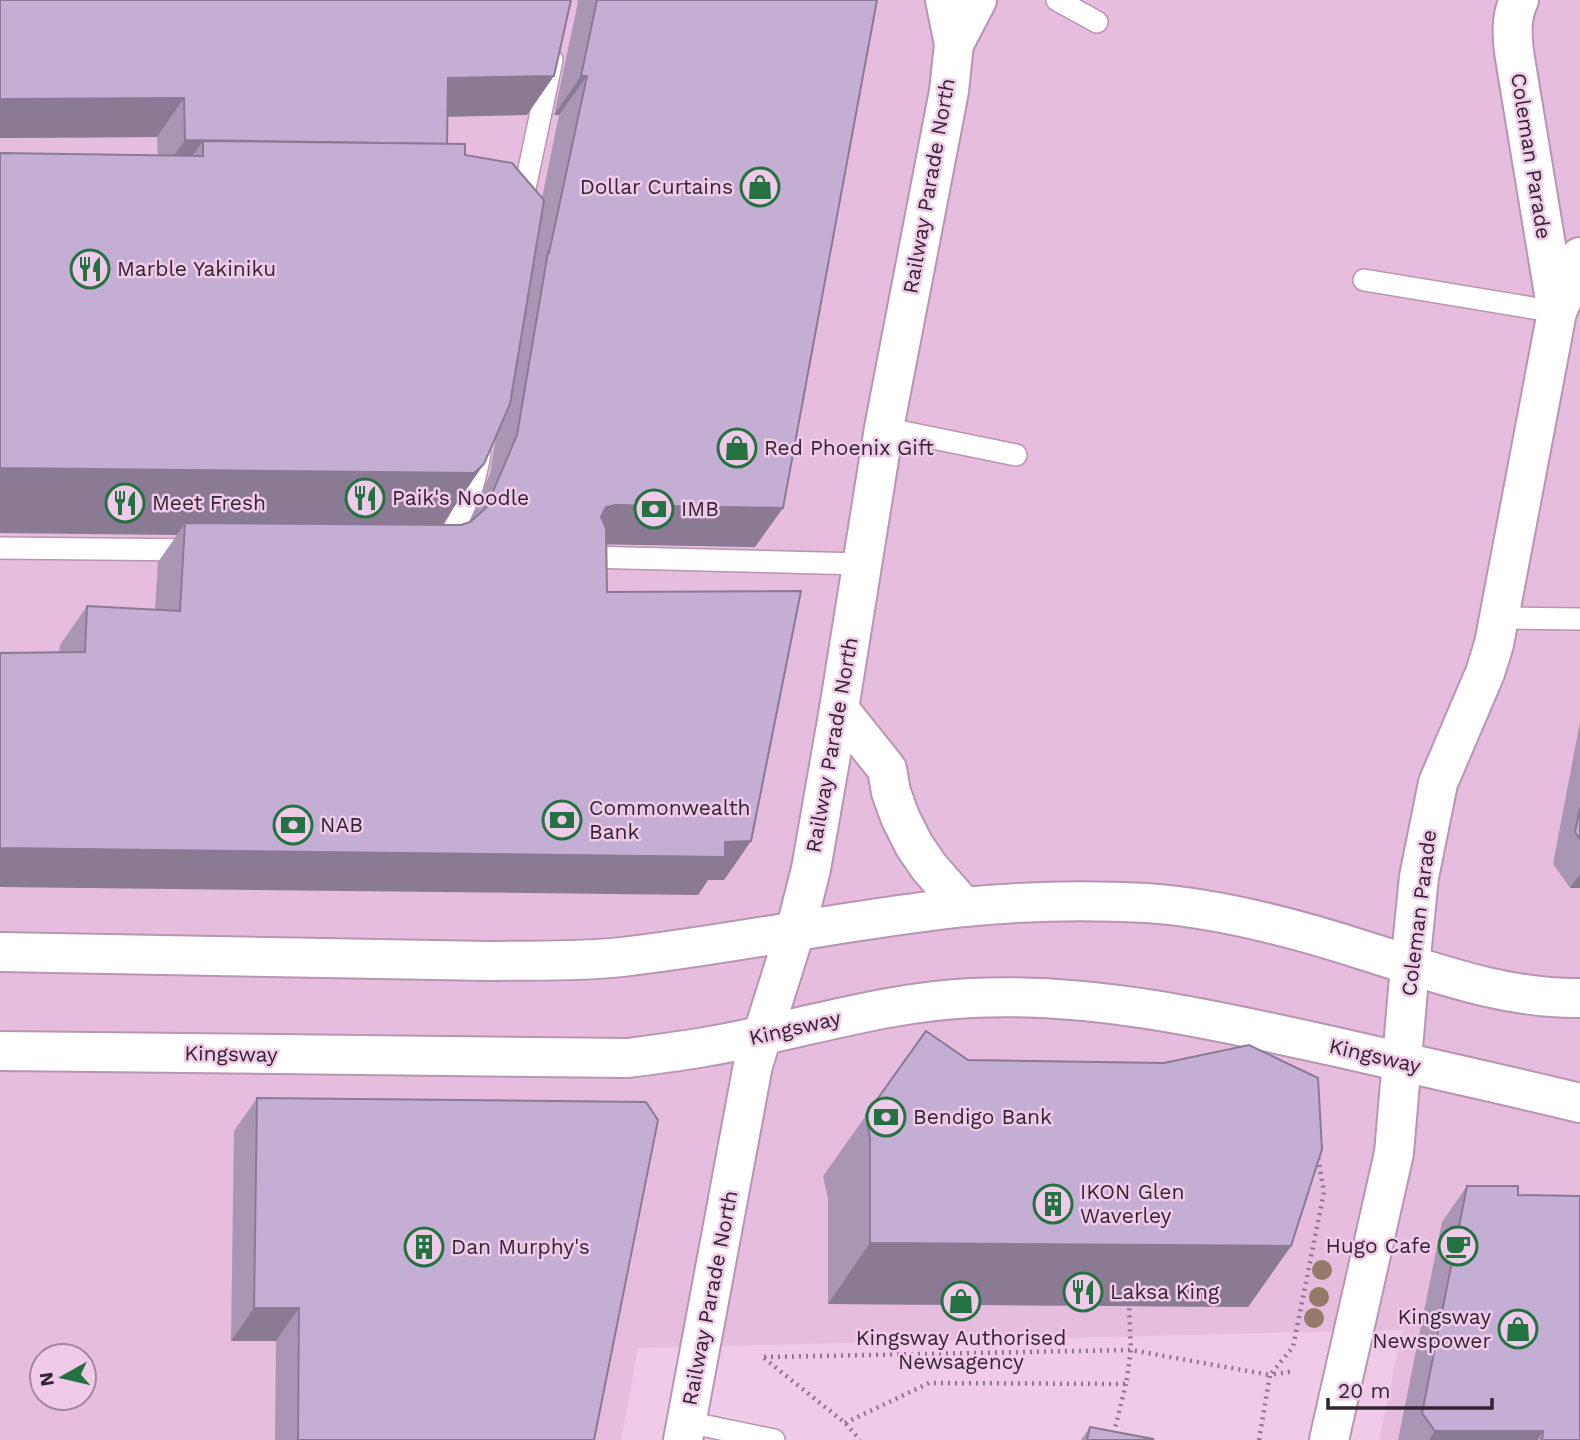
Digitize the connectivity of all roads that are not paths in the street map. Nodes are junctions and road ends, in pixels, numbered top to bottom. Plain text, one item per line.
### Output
1 (945, 0) edge
2 (977, 0) edge
3 (1057, 0) edge
4 (1519, 0) edge
5 (1097, 22) dead end
6 (556, 39) edge
7 (954, 44) junction
8 (518, 224) edge
9 (1580, 257) edge
10 (1364, 280) dead end
11 (1557, 312) junction
12 (884, 428) junction
13 (484, 431) edge
14 (1016, 455) dead end
15 (0, 548) edge
16 (220, 550) edge
17 (422, 551) edge
18 (587, 557) edge
19 (862, 564) junction
20 (1501, 618) junction
21 (1580, 619) edge
22 (839, 709) junction
23 (964, 907) junction
24 (795, 932) junction
25 (0, 953) edge
26 (1410, 966) junction
27 (1580, 999) edge
28 (761, 1036) junction
29 (0, 1051) edge
30 (1403, 1062) junction
31 (1580, 1103) edge
32 (685, 1431) edge
33 (774, 1440) edge
34 (1329, 1440) edge

1 - 7 street, Railway Parade North
2 - 7 street, Railway Parade North
3 - 5 lane
4 - 11 street, Coleman Parade
6 - 8 lane
7 - 12 street, Railway Parade North
9 - 11 street, Coleman Parade
10 - 11 lane
11 - 20 street, Coleman Parade
12 - 14 lane
12 - 19 street, Railway Parade North
13 - 17 lane
15 - 16 lane
18 - 19 lane
19 - 22 street, Railway Parade North
20 - 21 lane
20 - 26 street, Coleman Parade
22 - 23 street
22 - 24 street, Railway Parade North
23 - 24 street
23 - 26 street
24 - 25 street
24 - 28 street, Railway Parade North
26 - 27 street
26 - 30 street, Coleman Parade
28 - 29 street, Kingsway
28 - 30 street, Kingsway
28 - 32 street, Railway Parade North
30 - 31 street, Kingsway
30 - 34 street, Coleman Parade
32 - 33 lane

